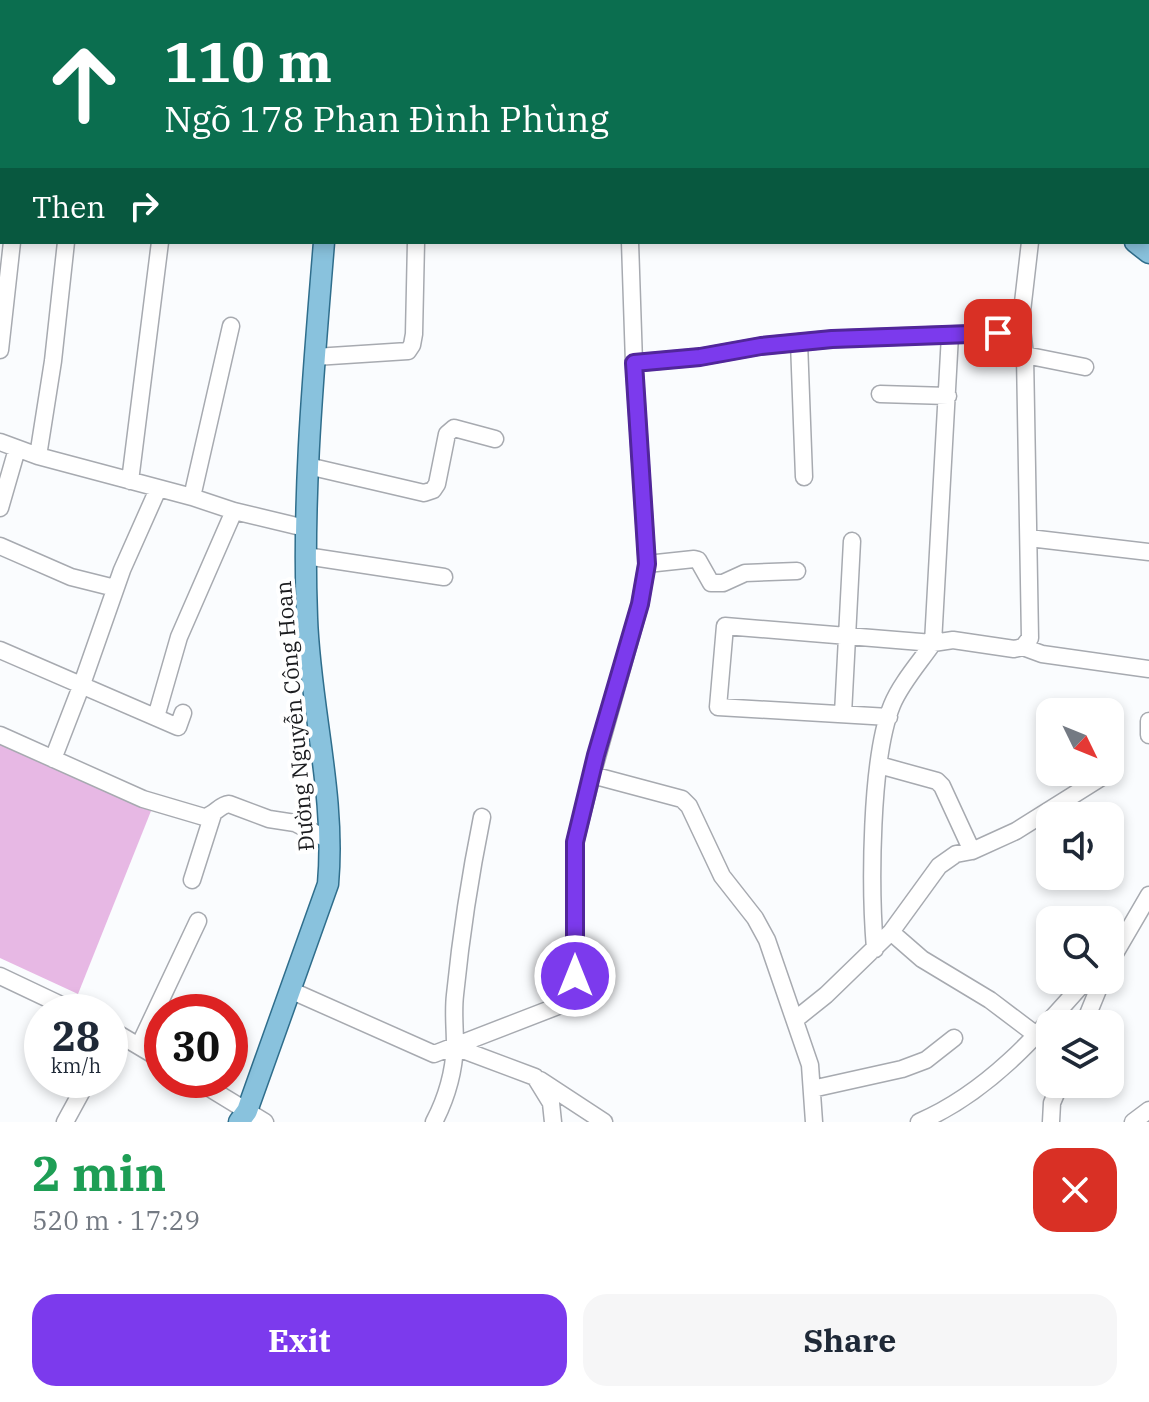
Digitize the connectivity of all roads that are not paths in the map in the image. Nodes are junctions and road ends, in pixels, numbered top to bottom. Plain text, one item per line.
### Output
1 (12, 244) edge
2 (66, 244) edge
3 (160, 244) edge
4 (324, 244) edge
5 (416, 244) edge
6 (630, 244) edge
7 (1030, 244) edge
8 (231, 326) dead end
9 (1021, 326) junction
10 (950, 335) junction
11 (799, 342) junction
12 (0, 350) edge
13 (1025, 355) junction
14 (315, 357) junction
15 (634, 363) junction
16 (1085, 367) dead end
17 (880, 394) dead end
18 (948, 396) junction
19 (495, 439) dead end
20 (0, 442) edge
21 (17, 449) junction
22 (38, 456) junction
23 (308, 466) junction
24 (804, 477) dead end
25 (130, 481) junction
26 (158, 489) junction
27 (192, 497) junction
28 (0, 508) edge
29 (234, 511) junction
30 (305, 528) junction
31 (1029, 538) junction
32 (852, 541) dead end
33 (0, 546) edge
34 (1149, 552) edge
35 (306, 556) junction
36 (647, 564) junction
37 (797, 571) dead end
38 (444, 577) dead end
39 (115, 588) junction
40 (848, 637) junction
41 (933, 643) junction
42 (1023, 647) junction
43 (0, 650) edge
44 (1149, 669) edge
45 (82, 684) junction
46 (183, 713) dead end
47 (843, 714) junction
48 (156, 717) junction
49 (889, 717) junction
50 (0, 735) edge
51 (53, 759) junction
52 (879, 765) junction
53 (592, 775) junction
54 (1088, 786) edge
55 (213, 814) junction
56 (482, 817) dead end
57 (331, 841) junction
58 (972, 851) junction
59 (192, 880) dead end
60 (1149, 895) edge
61 (198, 921) dead end
62 (891, 932) junction
63 (1124, 933) edge
64 (875, 949) junction
65 (0, 976) edge
66 (290, 990) junction
67 (38, 994) edge
68 (1073, 994) edge
69 (796, 1019) junction
70 (1035, 1034) junction
71 (954, 1038) dead end
72 (128, 1041) edge
73 (139, 1046) junction
74 (455, 1047) junction
75 (144, 1049) edge
76 (535, 1077) junction
77 (812, 1089) junction
78 (78, 1098) edge
79 (220, 1098) edge
80 (1054, 1098) edge
81 (1149, 1110) edge
82 (243, 1116) edge
83 (65, 1122) edge
84 (265, 1122) edge
85 (434, 1122) edge
86 (553, 1122) edge
87 (604, 1122) edge
88 (814, 1122) edge
89 (919, 1122) edge
90 (1051, 1122) edge
91 (1133, 1122) edge

1 - 12 street
2 - 22 street
3 - 25 street
4 - 14 main road, Đường Nguyễn Công Hoan
5 - 14 street
6 - 15 street
7 - 9 street
8 - 27 street
9 - 10 street
9 - 13 street
10 - 11 street
10 - 18 street
11 - 15 street
11 - 24 street
13 - 16 street
13 - 31 street
14 - 23 main road, Đường Nguyễn Công Hoan
15 - 36 street
17 - 18 street
18 - 41 street
19 - 23 street
20 - 21 street
21 - 22 street
21 - 28 street
22 - 25 street
23 - 30 main road, Đường Nguyễn Công Hoan
25 - 26 street
26 - 27 street
26 - 39 street
27 - 29 street
29 - 30 street
29 - 48 street
30 - 35 main road, Đường Nguyễn Công Hoan
31 - 34 street
31 - 42 street
32 - 40 street
33 - 39 street
35 - 38 street
35 - 57 main road, Đường Nguyễn Công Hoan
36 - 37 street
36 - 53 street
39 - 45 street
40 - 41 street
40 - 47 street
40 - 47 street
41 - 42 street
41 - 49 street
42 - 44 street
43 - 45 street
45 - 48 street
45 - 51 street
46 - 48 street
47 - 49 street
49 - 52 street
50 - 51 street
51 - 55 street
52 - 58 street
52 - 64 street
53 - 69 street
53 - 74 street
54 - 58 street
55 - 57 street
55 - 59 street
56 - 74 street
57 - 66 main road, Đường Nguyễn Công Hoan
58 - 62 street
60 - 63 street
61 - 73 street
62 - 64 street
62 - 70 street
64 - 69 street
65 - 67 street
66 - 74 street
66 - 82 main road, Đường Nguyễn Công Hoan
68 - 70 street
69 - 77 street
70 - 89 street
71 - 77 street
72 - 73 street
73 - 75 street
74 - 76 street
74 - 85 street
76 - 86 street
76 - 87 street
77 - 88 street
78 - 83 street
79 - 82 street
80 - 90 street
81 - 91 street
82 - 84 street

